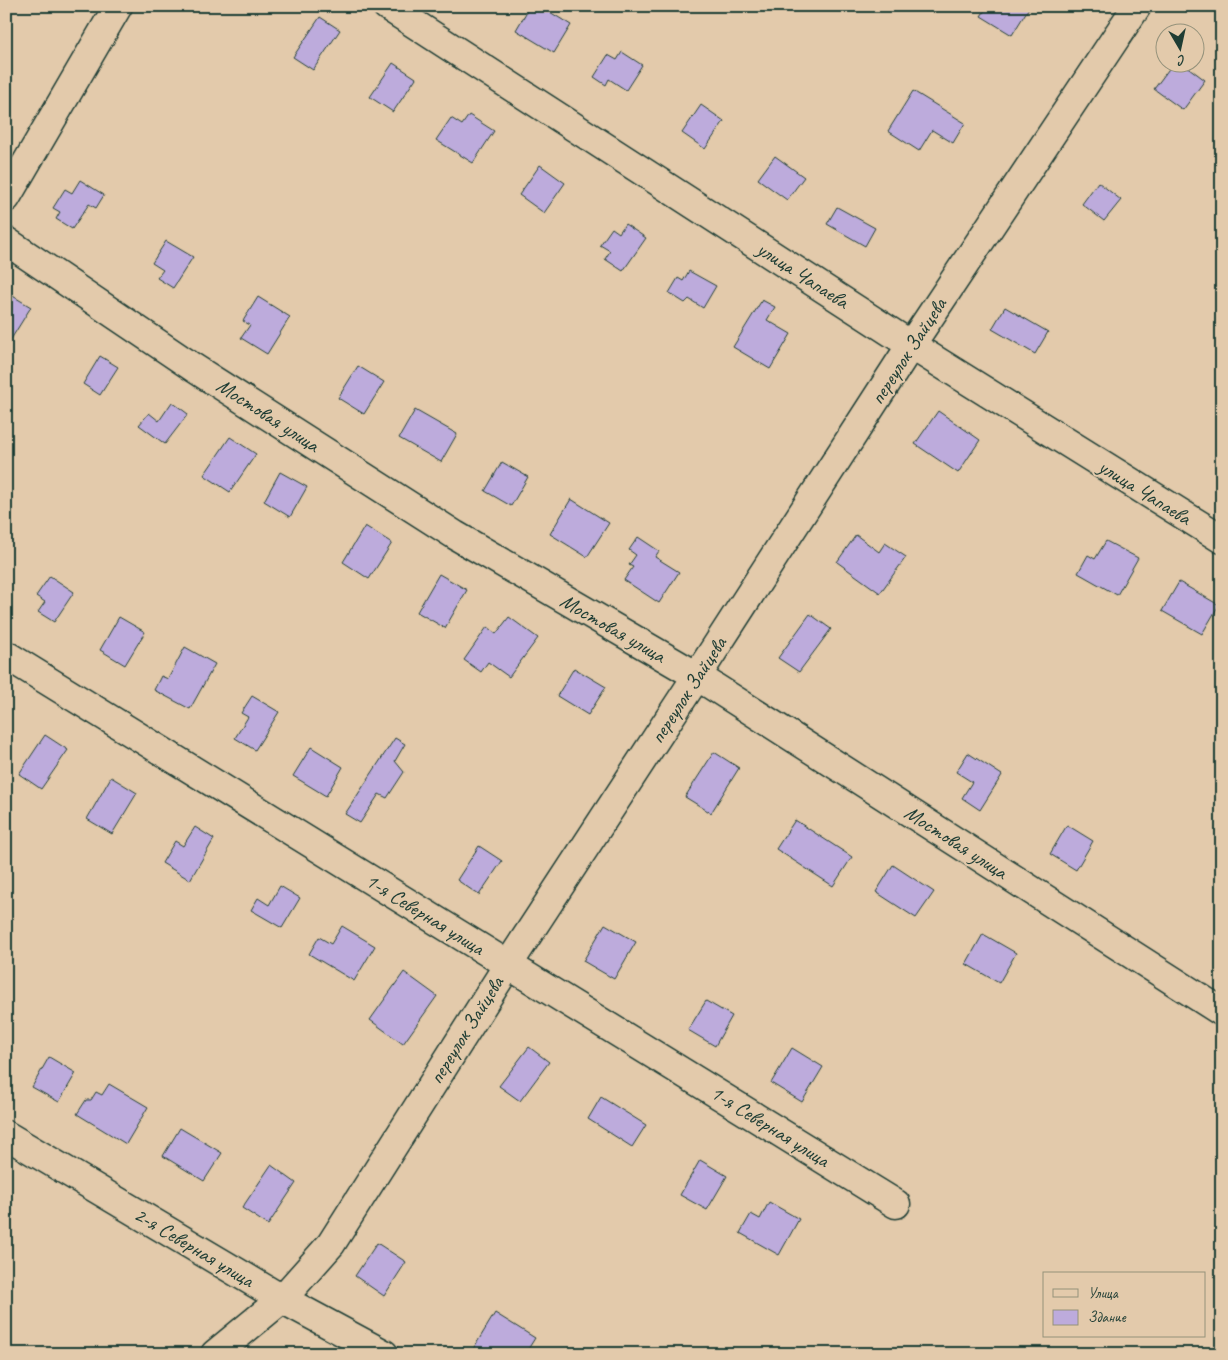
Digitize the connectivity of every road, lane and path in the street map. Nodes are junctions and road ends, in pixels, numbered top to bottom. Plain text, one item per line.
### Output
1 (118, 6) edge
2 (387, 6) edge
3 (1137, 6) edge
4 (6, 198) edge
5 (6, 241) edge
6 (911, 346) junction
7 (1222, 539) edge
8 (6, 655) edge
9 (697, 676) junction
10 (508, 965) junction
11 (1222, 1012) edge
12 (6, 1135) edge
13 (896, 1204) dead end
14 (282, 1298) junction
15 (216, 1354) edge
16 (384, 1354) edge

1 - 4 street
2 - 6 street, улица Чапаева
3 - 6 street, переулок Зайцева
5 - 9 street, Мостовая улица
6 - 7 street, улица Чапаева
6 - 9 street, переулок Зайцева
8 - 10 street, 1-я Северная улица
9 - 10 street, переулок Зайцева
9 - 11 street, Мостовая улица
10 - 13 street, 1-я Северная улица
10 - 14 street, переулок Зайцева
12 - 14 street, 2-я Северная улица
14 - 15 street, переулок Зайцева
14 - 16 street, 2-я Северная улица

